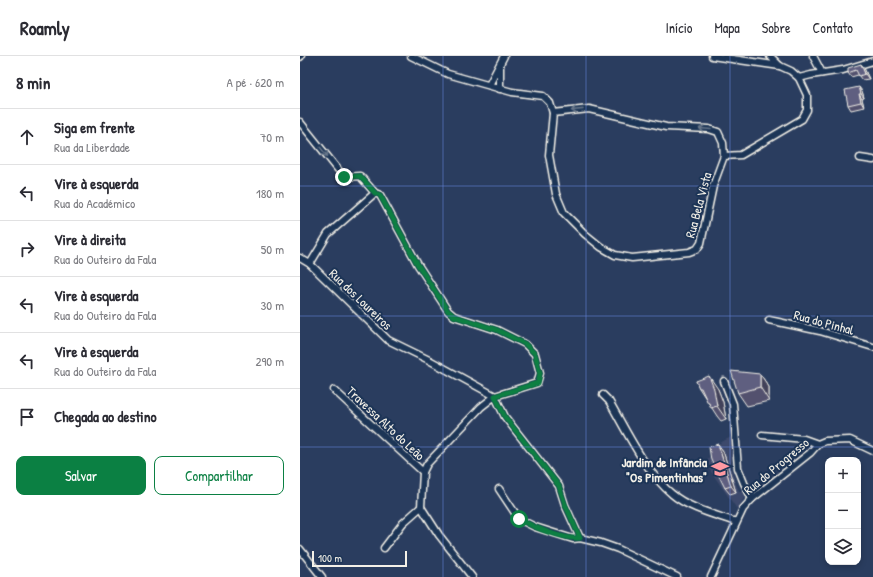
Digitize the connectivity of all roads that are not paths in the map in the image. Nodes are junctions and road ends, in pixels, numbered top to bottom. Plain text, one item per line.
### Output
1 (411, 56) edge
2 (504, 56) edge
3 (712, 56) edge
4 (770, 56) edge
5 (814, 56) edge
6 (873, 61) edge
7 (500, 66) junction
8 (780, 66) junction
9 (822, 73) junction
10 (799, 78) junction
11 (488, 85) junction
12 (500, 89) junction
13 (553, 113) junction
14 (300, 122) edge
15 (724, 156) junction
16 (860, 158) dead end
17 (873, 160) edge
18 (375, 193) junction
19 (300, 258) edge
20 (310, 264) junction
21 (769, 320) dead end
22 (873, 347) edge
23 (724, 381) dead end
24 (334, 390) dead end
25 (603, 395) dead end
26 (495, 396) junction
27 (762, 435) dead end
28 (818, 444) junction
29 (873, 451) edge
30 (423, 472) junction
31 (499, 489) dead end
32 (752, 498) junction
33 (421, 507) junction
34 (736, 522) junction
35 (580, 538) junction
36 (384, 548) dead end
37 (300, 549) edge
38 (322, 577) edge
39 (472, 577) edge
40 (677, 577) edge
41 (711, 577) edge

1 - 11 street
2 - 7 street
3 - 8 street
4 - 8 street
5 - 9 street
6 - 9 street
7 - 11 street
7 - 12 street
8 - 10 street
9 - 10 street
10 - 15 street
11 - 12 street
12 - 13 street
15 -> 13 street
13 - 15 street, Rua Bela Vista
14 -> 18 street
16 - 17 street
18 - 20 street
18 - 26 street
19 - 20 street, Rua dos Loureiros
20 - 26 street, Rua dos Loureiros
21 - 22 street, Rua do Pinhal
23 - 32 street
24 - 30 street, Travessa Alto do Leão
25 - 34 street
26 - 30 street
26 - 35 street
27 - 28 street
28 - 29 street, Rua do Progresso
28 - 32 street, Rua do Progresso
30 - 33 street
31 - 35 street
32 - 34 street, Rua do Progresso
33 - 36 street
33 - 39 street
34 - 41 street, Rua do Progresso
35 - 40 street
37 - 38 street

